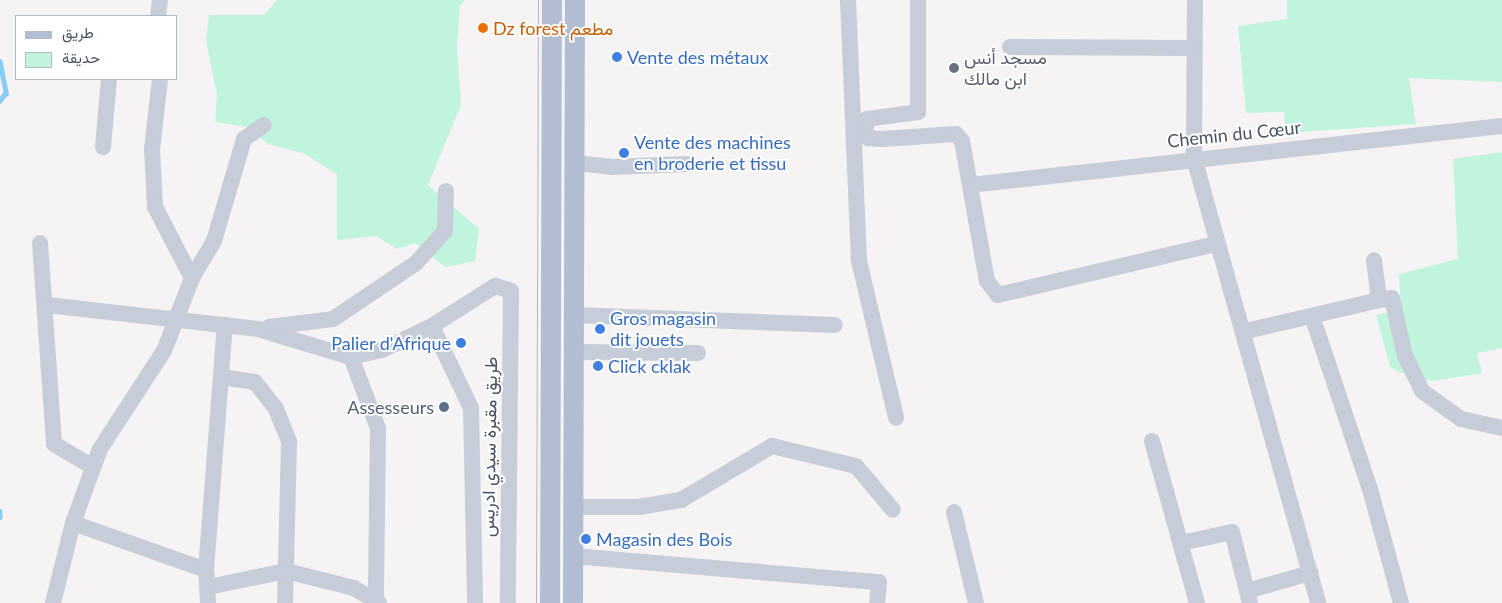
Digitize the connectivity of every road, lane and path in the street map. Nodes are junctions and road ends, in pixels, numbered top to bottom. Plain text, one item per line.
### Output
1 (160, 0) edge
2 (552, 0) edge
3 (575, 0) edge
4 (848, 0) edge
5 (918, 0) edge
6 (1195, 0) edge
7 (158, 15) edge
8 (1010, 47) dead end
9 (1192, 48) junction
10 (109, 80) edge
11 (160, 80) edge
12 (264, 125) dead end
13 (1502, 126) edge
14 (103, 147) dead end
15 (1194, 158) junction
16 (575, 163) junction
17 (687, 164) dead end
18 (970, 185) junction
19 (446, 191) dead end
20 (40, 243) dead end
21 (1216, 244) junction
22 (1374, 260) dead end
23 (192, 278) junction
24 (1379, 300) junction
25 (47, 305) junction
26 (574, 315) junction
27 (1312, 316) junction
28 (177, 320) junction
29 (835, 325) dead end
30 (225, 326) junction
31 (432, 326) junction
32 (258, 329) junction
33 (1246, 331) junction
34 (574, 352) junction
35 (698, 352) dead end
36 (351, 357) junction
37 (222, 377) junction
38 (896, 418) dead end
39 (1502, 428) edge
40 (1152, 441) dead end
41 (93, 467) junction
42 (575, 507) junction
43 (893, 510) dead end
44 (954, 512) dead end
45 (73, 522) junction
46 (1182, 543) junction
47 (573, 556) junction
48 (206, 570) junction
49 (286, 571) junction
50 (1310, 573) junction
51 (208, 586) junction
52 (354, 595) edge
53 (1248, 597) edge
54 (378, 602) edge
55 (53, 603) edge
56 (208, 603) edge
57 (285, 603) edge
58 (475, 603) edge
59 (508, 603) edge
60 (550, 603) edge
61 (573, 603) edge
62 (877, 603) edge
63 (976, 603) edge
64 (1197, 603) edge
65 (1318, 603) edge
66 (1401, 603) edge

1 - 7 street
2 - 60 main road
3 - 16 main road
4 - 38 street
5 - 18 street
6 - 9 street
8 - 9 street
9 - 15 street
10 - 14 street
11 - 23 street
12 - 23 street
13 - 15 street, Chemin du Cœur
15 - 18 street, Chemin du Cœur
15 - 21 street
16 - 17 street
16 - 26 main road
18 - 21 street
19 - 32 street
20 - 25 street
21 - 33 street
22 - 24 street
23 - 28 street
24 - 27 street
24 - 39 street
25 - 28 street
25 - 41 street
26 - 29 street
26 - 34 main road
27 - 33 street
27 - 66 street
28 - 30 street
28 - 41 street
30 - 32 street
30 - 37 street
31 - 36 street
31 - 58 street
31 - 59 street, طريق مقبرة سيدي ادريس
32 - 36 street
33 - 50 street
34 - 35 street
34 - 42 main road
36 - 54 street
37 - 48 street
37 - 49 street
40 - 46 street
41 - 45 street
42 - 43 street
42 - 47 main road
44 - 63 street
45 - 48 street
45 - 55 street
46 - 53 street
46 - 64 street
47 - 61 main road
47 - 62 street
48 - 51 street
49 - 51 street
49 - 52 street
49 - 57 street
50 - 53 street
50 - 65 street
51 - 56 street
52 - 54 street

